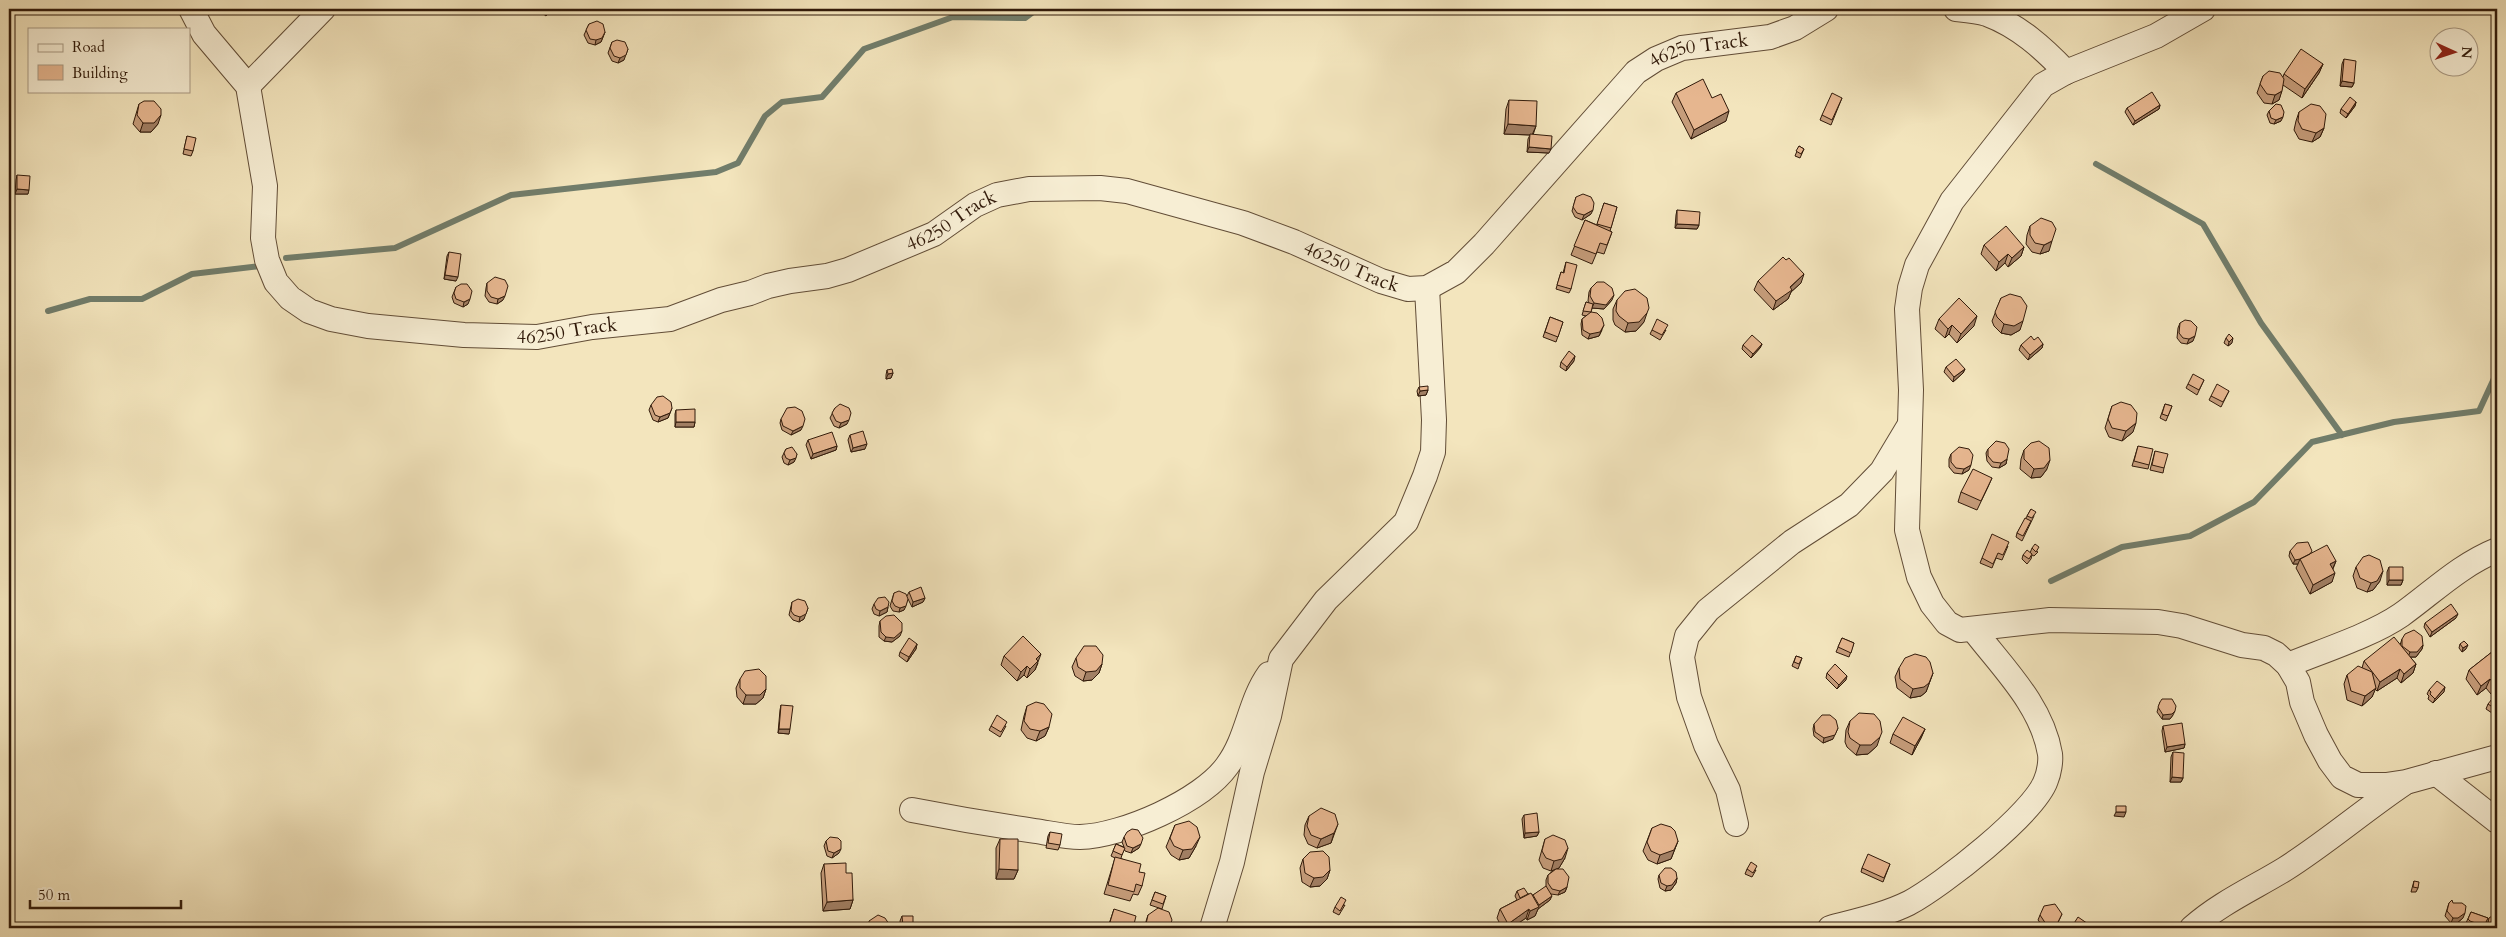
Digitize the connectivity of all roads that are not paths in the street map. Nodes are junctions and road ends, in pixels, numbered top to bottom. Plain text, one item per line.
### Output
1 (191, 9) edge
2 (323, 9) edge
3 (1826, 9) edge
4 (1956, 9) edge
5 (2203, 9) edge
6 (2066, 72) junction
7 (248, 86) junction
8 (1427, 288) junction
9 (1910, 424) junction
10 (2497, 550) edge
11 (1973, 629) junction
12 (1281, 659) junction
13 (2288, 665) junction
14 (2497, 757) edge
15 (2436, 773) junction
16 (2406, 782) junction
17 (912, 810) dead end
18 (2497, 820) edge
19 (1736, 824) dead end
20 (1212, 928) edge
21 (1830, 928) edge
22 (2192, 928) edge

1 - 7 street
2 - 7 street
3 - 8 street, 46250 Track
4 - 6 street
5 - 6 street
6 - 9 street
7 - 8 street, 46250 Track
8 - 12 street
9 - 11 street
9 - 19 street
10 - 13 street
11 - 13 street
11 - 21 street
12 - 17 street
12 - 20 street
13 - 16 street
14 - 15 street
15 - 16 street
15 - 18 street
16 - 22 street

